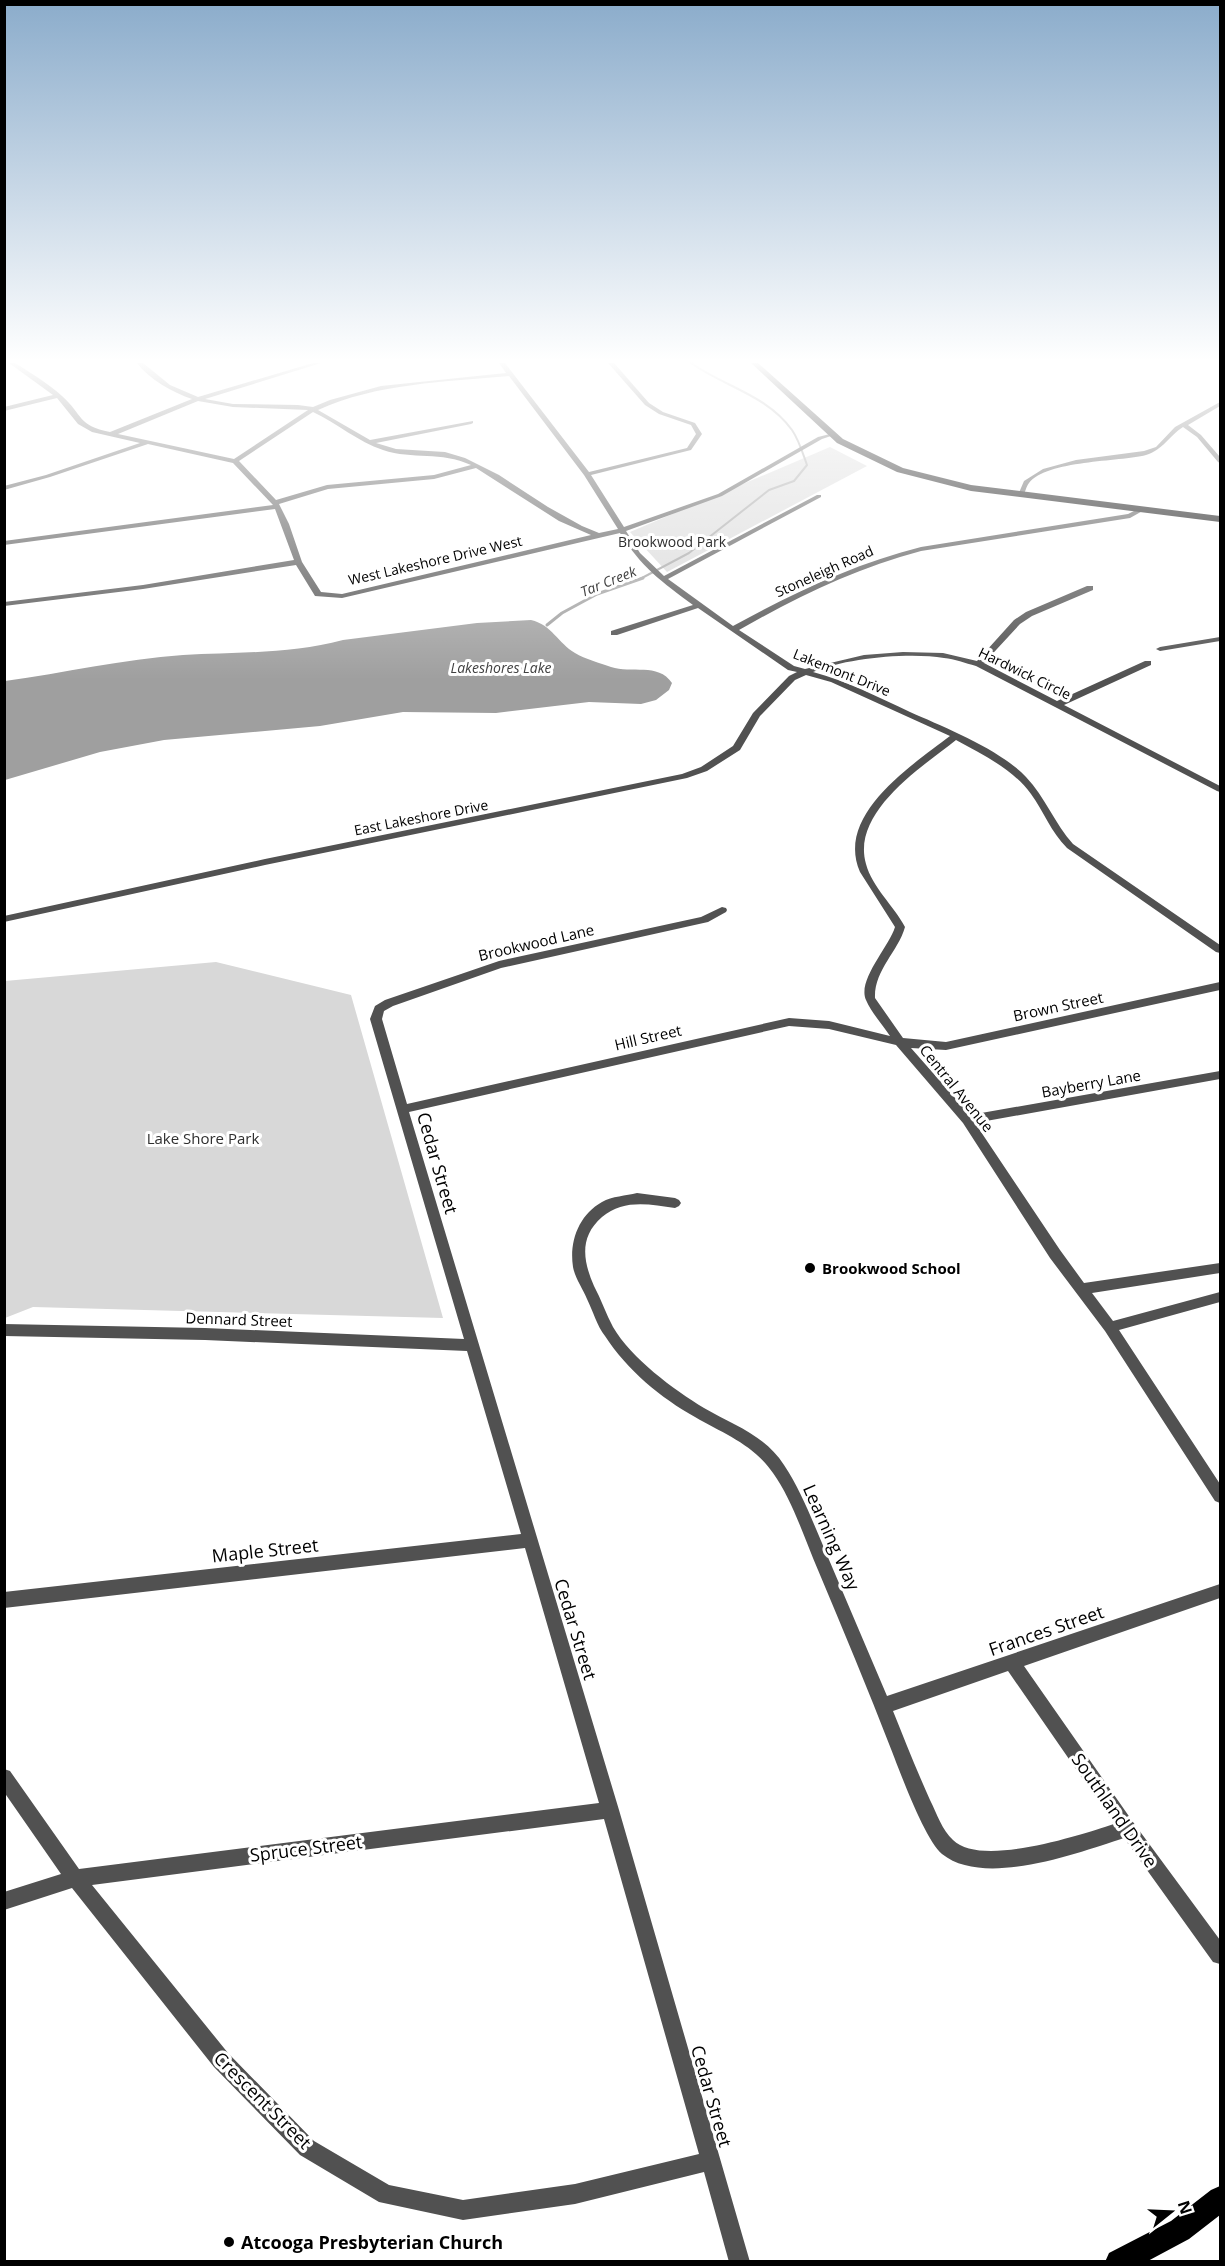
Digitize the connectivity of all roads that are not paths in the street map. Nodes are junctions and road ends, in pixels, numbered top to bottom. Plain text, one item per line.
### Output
1 (69, 469) edge
2 (242, 469) edge
3 (466, 469) edge
4 (480, 469) edge
5 (582, 469) edge
6 (610, 469) edge
7 (766, 469) edge
8 (900, 469) edge
9 (1051, 469) edge
10 (587, 474) junction
11 (4, 488) edge
12 (1021, 495) junction
13 (819, 496) dead end
14 (276, 505) junction
15 (1142, 509) junction
16 (1221, 519) edge
17 (622, 530) junction
18 (596, 535) junction
19 (4, 543) edge
20 (632, 545) junction
21 (298, 562) junction
22 (663, 579) junction
23 (1090, 588) dead end
24 (4, 604) edge
25 (698, 606) junction
26 (733, 630) junction
27 (614, 633) dead end
28 (1221, 639) edge
29 (1160, 649) dead end
30 (1148, 663) dead end
31 (979, 664) junction
32 (802, 672) junction
33 (1058, 704) junction
34 (956, 736) junction
35 (1221, 789) edge
36 (722, 910) dead end
37 (4, 919) edge
38 (1221, 950) edge
39 (1221, 986) edge
40 (379, 1009) joint
41 (902, 1044) junction
42 (1221, 1075) edge
43 (402, 1108) junction
44 (967, 1120) junction
45 (675, 1203) dead end
46 (1221, 1268) edge
47 (1082, 1289) junction
48 (1221, 1297) edge
49 (1110, 1327) junction
50 (4, 1330) edge
51 (472, 1345) junction
52 (1221, 1496) edge
53 (529, 1540) junction
54 (1221, 1591) edge
55 (4, 1600) edge
56 (1011, 1663) junction
57 (884, 1706) junction
58 (4, 1777) edge
59 (610, 1809) junction
60 (1127, 1828) junction
61 (75, 1878) junction
62 (4, 1900) edge
63 (1221, 1955) edge
64 (710, 2161) junction
65 (1221, 2199) edge
66 (740, 2262) edge
67 (1118, 2262) edge

1 - 11 street
2 - 14 street
3 - 14 street
4 - 18 street
5 - 10 street, Lakemont Drive
6 - 10 street
7 - 17 street, West Lakeshore Drive West
8 - 12 main road
9 - 12 street
10 - 17 street, Lakemont Drive
12 - 15 main road
13 - 22 street
14 - 19 street
14 - 21 street
15 - 16 main road
15 - 26 street, Stoneleigh Road
17 - 18 street, West Lakeshore Drive West
17 - 20 street, Lakemont Drive
18 - 20 street
18 - 21 street, West Lakeshore Drive West
20 - 22 street, Lakemont Drive
21 - 24 street
22 - 25 street, Lakemont Drive
23 - 31 street
25 - 26 street, Lakemont Drive
25 - 27 street
26 - 32 street, Lakemont Drive
28 - 29 street
30 - 33 street
31 - 32 street, Hardwick Circle
31 - 33 street, Hardwick Circle
32 - 34 street, Lakemont Drive
32 - 37 street, East Lakeshore Drive
33 - 35 street, Hardwick Circle
34 - 38 street, Lakemont Drive
34 - 41 street, Central Avenue
36 - 40 street, Brookwood Lane
39 - 41 street, Brown Street
40 - 43 street, Cedar Street
41 - 43 street, Hill Street
41 - 44 street, Central Avenue
42 - 44 street, Bayberry Lane
43 - 51 street, Cedar Street
44 - 47 street, Central Avenue
45 - 57 street, Learning Way
46 - 47 street
47 - 49 street, Central Avenue
48 - 49 street
49 - 52 street, Central Avenue
50 - 51 street, Dennard Street
51 - 53 street, Cedar Street
53 - 55 street, Maple Street
53 - 59 street, Cedar Street
54 - 56 street, Frances Street
56 - 57 street, Frances Street
56 - 60 street, Southland Drive
57 - 60 street, Learning Way
58 - 61 street, Crescent Street
59 - 61 street, Spruce Street
59 - 64 street, Cedar Street
60 - 63 street, Southland Drive
61 - 62 street, Spruce Street
61 - 64 street, Crescent Street
64 - 66 street, Cedar Street
65 - 67 main road

